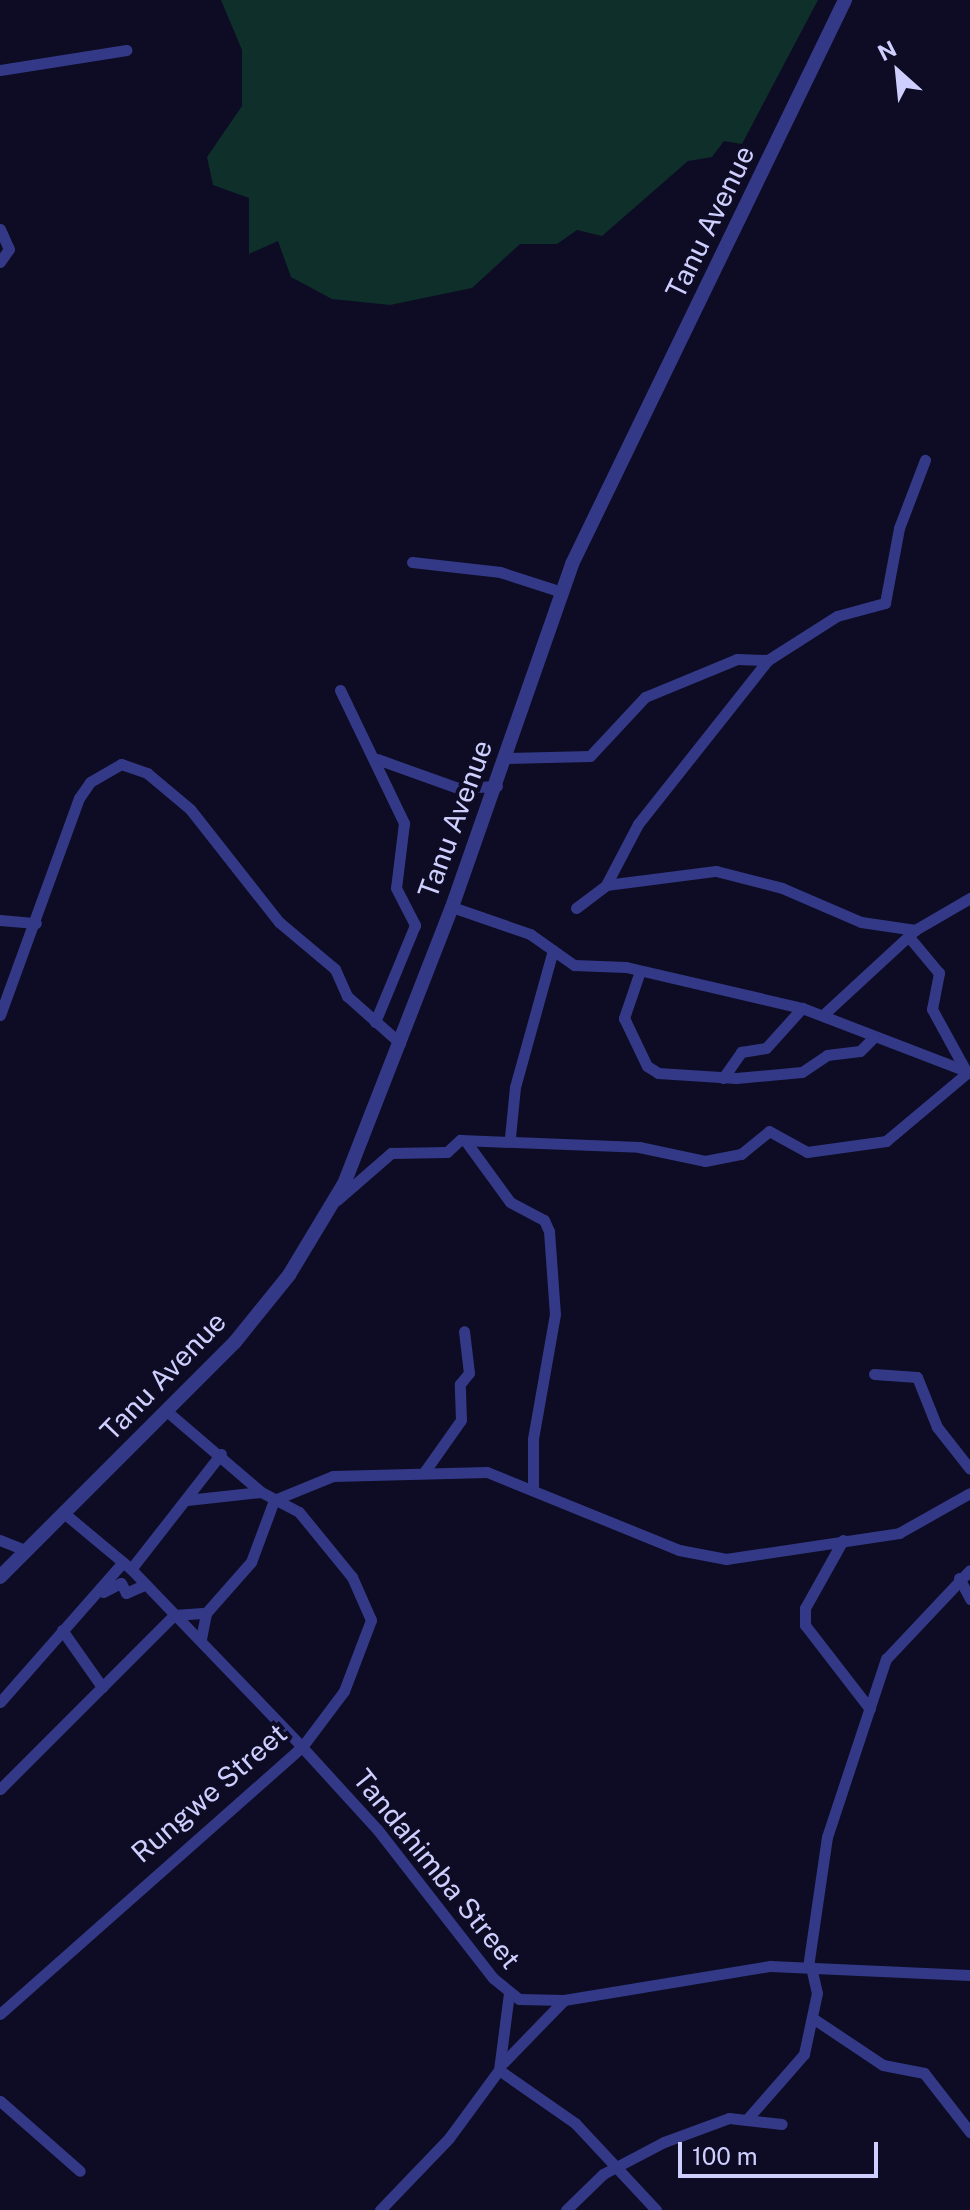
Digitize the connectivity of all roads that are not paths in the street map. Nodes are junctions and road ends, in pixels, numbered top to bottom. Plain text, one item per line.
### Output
1 (845, 0) edge
2 (126, 50) dead end
3 (0, 70) edge
4 (0, 229) edge
5 (0, 262) edge
6 (925, 460) dead end
7 (412, 562) dead end
8 (562, 592) junction
9 (768, 660) junction
10 (340, 690) dead end
11 (506, 758) junction
12 (377, 759) junction
13 (497, 786) junction
14 (606, 885) junction
15 (970, 898) edge
16 (452, 907) junction
17 (576, 908) dead end
18 (0, 920) edge
19 (36, 923) junction
20 (912, 934) junction
21 (553, 950) junction
22 (640, 971) junction
23 (802, 1008) junction
24 (0, 1015) edge
25 (823, 1015) junction
26 (375, 1022) junction
27 (874, 1037) junction
28 (400, 1043) junction
29 (968, 1072) edge
30 (723, 1078) junction
31 (510, 1137) junction
32 (467, 1143) junction
33 (333, 1202) junction
34 (464, 1331) dead end
35 (874, 1374) dead end
36 (170, 1414) junction
37 (221, 1454) junction
38 (970, 1469) edge
39 (425, 1471) junction
40 (533, 1490) junction
41 (261, 1492) junction
42 (970, 1493) edge
43 (274, 1500) junction
44 (185, 1501) junction
45 (65, 1514) junction
46 (0, 1540) edge
47 (843, 1540) junction
48 (27, 1551) junction
49 (127, 1565) junction
50 (970, 1570) edge
51 (0, 1577) edge
52 (959, 1578) junction
53 (144, 1585) junction
54 (970, 1599) edge
55 (91, 1600) junction
56 (206, 1613) junction
57 (174, 1615) junction
58 (62, 1630) junction
59 (201, 1639) junction
60 (102, 1687) junction
61 (0, 1702) edge
62 (870, 1709) junction
63 (302, 1747) junction
64 (0, 1789) edge
65 (810, 1967) junction
66 (970, 1975) edge
67 (509, 1993) junction
68 (564, 2000) junction
69 (0, 2014) edge
70 (814, 2019) junction
71 (501, 2066) junction
72 (0, 2101) edge
73 (748, 2118) junction
74 (782, 2124) dead end
75 (970, 2132) edge
76 (616, 2166) junction
77 (80, 2171) dead end
78 (380, 2210) edge
79 (566, 2210) edge
80 (656, 2210) edge

1 - 8 street, Tanu Avenue
2 - 3 street
4 - 5 street
6 - 9 street
7 - 8 street
8 - 11 street, Tanu Avenue
9 - 11 street
9 - 14 street
10 - 12 street
11 - 13 street, Tanu Avenue
12 - 13 street
12 - 26 street
13 - 16 street, Tanu Avenue
14 - 17 street
14 - 20 street
15 - 20 street
16 - 21 street
16 - 28 street, Tanu Avenue
18 - 19 street
19 - 24 street
19 - 26 street
20 - 25 street
20 - 29 street
21 - 22 street
21 - 31 street
22 - 23 street
22 - 30 street
23 - 25 street
23 - 30 street
25 - 27 street
26 - 28 street
27 - 29 street
27 - 30 street
28 - 33 street, Tanu Avenue
29 - 31 street
31 - 32 street
32 - 33 street
32 - 40 street
33 - 36 street, Tanu Avenue
34 - 39 street
35 - 38 street
36 - 37 street, Rungwe Street
36 - 45 street, Tanu Avenue
37 - 41 street, Rungwe Street
37 - 44 street
39 - 40 street
39 - 43 street
40 - 47 street
41 - 43 street, Rungwe Street
41 - 44 street
42 - 47 street
43 - 56 street
43 - 63 street, Rungwe Street
44 - 49 street
45 - 48 street, Tanu Avenue
45 - 49 street, Tandahimba Street
46 - 48 street
47 - 62 street
48 - 51 street, Tanu Avenue
49 - 53 street, Tandahimba Street
49 - 55 street
50 - 52 street
52 - 54 street
52 - 62 street
53 - 55 street
53 - 57 street, Tandahimba Street
55 - 58 street
56 - 57 street
56 - 59 street
57 - 59 street, Tandahimba Street
57 - 60 street
58 - 60 street
58 - 61 street
59 - 63 street, Tandahimba Street
60 - 64 street
62 - 65 street
63 - 67 street, Tandahimba Street
63 - 69 street, Rungwe Street
65 - 66 street, Tandahimba Street
65 - 68 street, Tandahimba Street
65 - 70 street
67 - 68 street, Tandahimba Street
67 - 71 street
68 - 71 street
70 - 73 street
70 - 75 street
71 - 76 street
71 - 78 street
72 - 77 street
73 - 74 street
73 - 76 street
76 - 79 street
76 - 80 street

